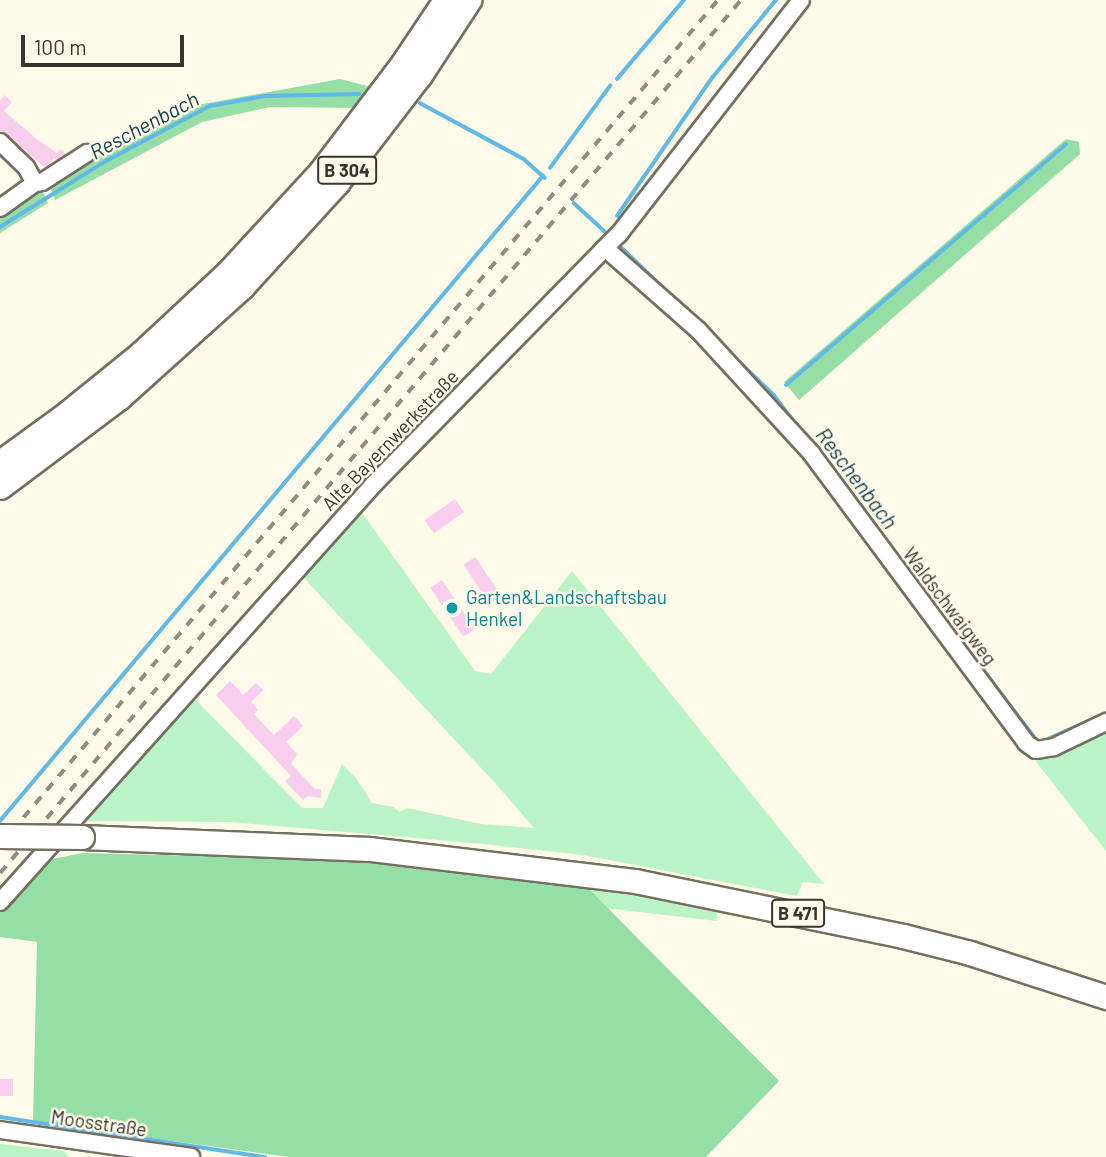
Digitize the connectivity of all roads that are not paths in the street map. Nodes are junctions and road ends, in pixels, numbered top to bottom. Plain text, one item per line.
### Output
1 (445, 0) edge
2 (469, 0) edge
3 (800, 0) edge
4 (0, 142) edge
5 (87, 153) dead end
6 (26, 167) junction
7 (35, 183) junction
8 (17, 198) junction
9 (0, 208) edge
10 (612, 242) junction
11 (43, 445) junction
12 (0, 450) edge
13 (0, 462) edge
14 (0, 487) edge
15 (0, 502) edge
16 (1106, 722) edge
17 (0, 836) edge
18 (0, 902) edge
19 (1106, 997) edge
20 (0, 1130) edge
21 (191, 1157) edge

1 - 11 highway, B 304
2 - 11 highway, B 304
3 - 10 street, Alte Bayernwerkstraße
4 - 6 street
5 - 7 street
6 - 7 street
6 - 8 street
7 - 8 street
8 - 9 street
10 - 16 street, Waldschwaigweg
10 - 18 street, Alte Bayernwerkstraße
11 - 12 highway
11 - 13 highway, B 304
11 - 14 highway, B 304
11 - 15 highway
17 - 19 highway, B 471, bridge
20 - 21 street, Moosstraße

